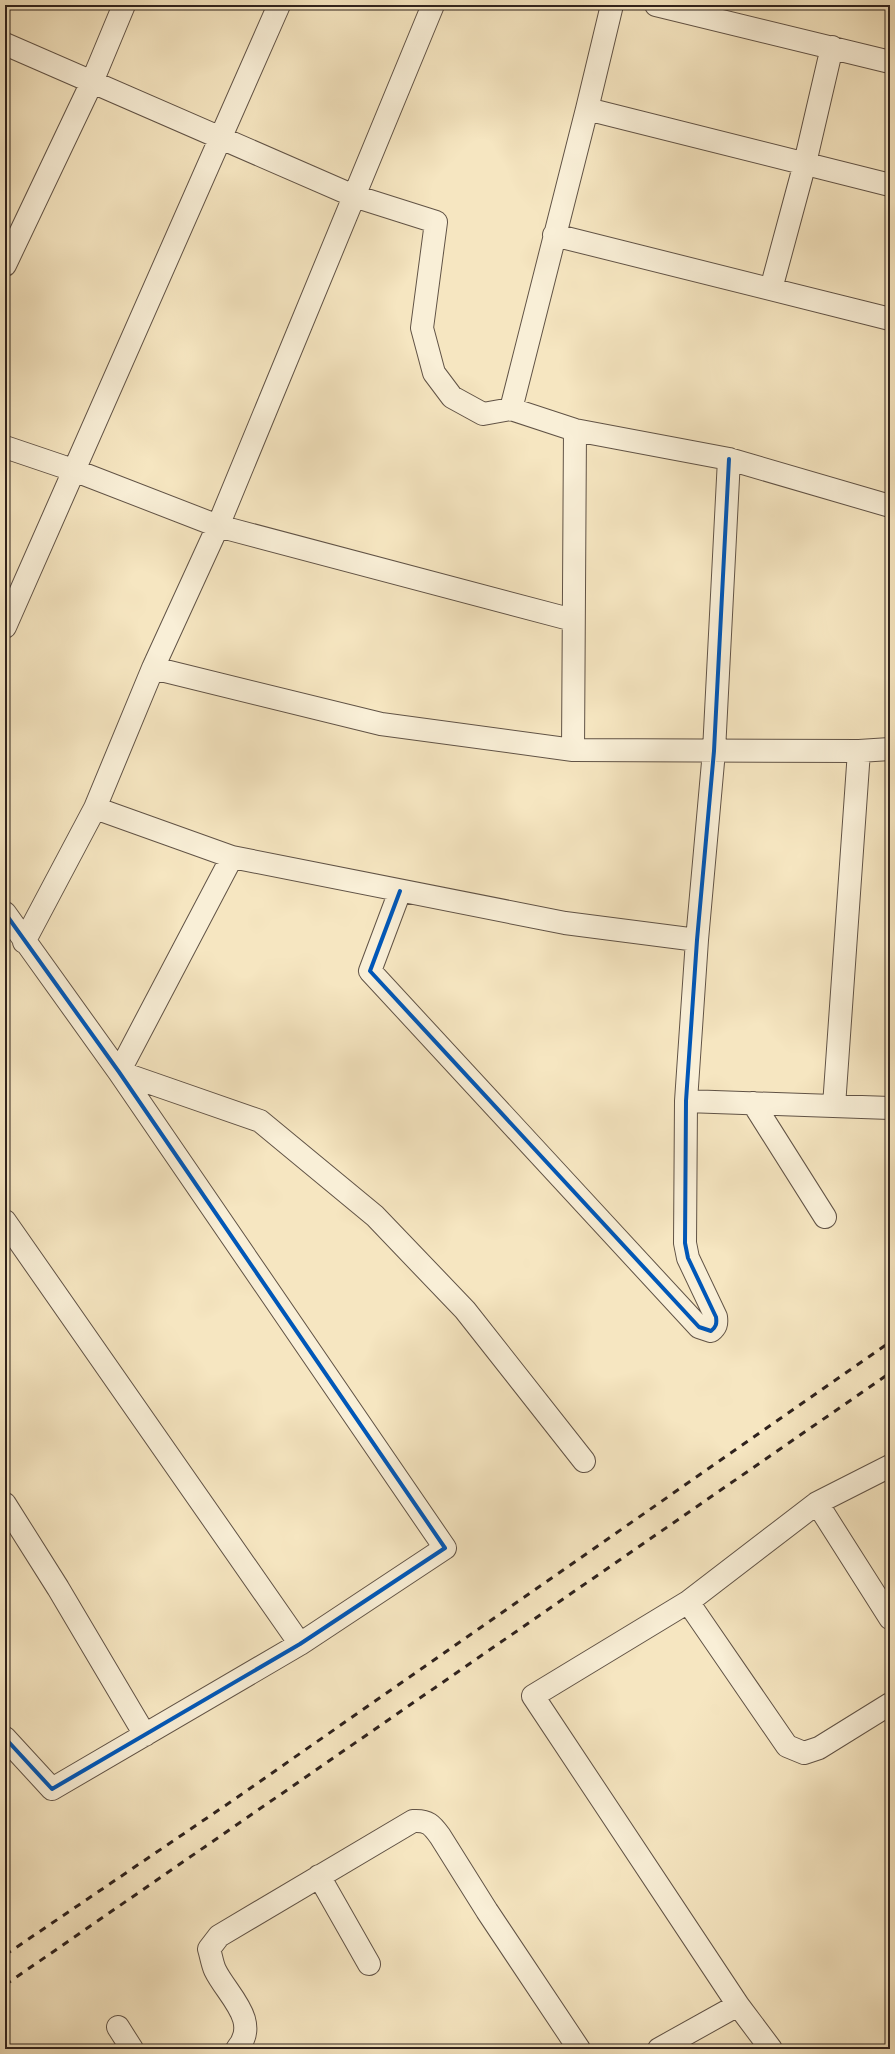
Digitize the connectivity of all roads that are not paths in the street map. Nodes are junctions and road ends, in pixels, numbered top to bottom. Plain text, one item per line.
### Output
1 (124, 5) edge
2 (279, 5) edge
3 (433, 5) edge
4 (612, 5) edge
5 (656, 5) edge
6 (5, 44) edge
7 (832, 47) junction
8 (890, 62) edge
9 (92, 82) junction
10 (587, 108) junction
11 (222, 137) junction
12 (805, 163) junction
13 (890, 185) edge
14 (354, 196) junction
15 (554, 235) junction
16 (5, 265) edge
17 (771, 289) junction
18 (890, 319) edge
19 (510, 409) junction
20 (575, 430) junction
21 (5, 447) edge
22 (729, 459) junction
23 (76, 470) junction
24 (890, 506) edge
25 (218, 526) junction
26 (573, 620) junction
27 (5, 627) edge
28 (153, 668) junction
29 (890, 749) edge
30 (573, 750) junction
31 (714, 751) junction
32 (859, 751) junction
33 (95, 808) junction
34 (232, 857) junction
35 (400, 891) junction
36 (5, 913) edge
37 (697, 940) junction
38 (24, 942) junction
39 (119, 1072) junction
40 (686, 1101) junction
41 (753, 1103) junction
42 (834, 1106) junction
43 (890, 1108) edge
44 (825, 1217) dead end
45 (5, 1221) edge
46 (584, 1461) dead end
47 (890, 1466) edge
48 (817, 1503) junction
49 (5, 1504) edge
50 (688, 1602) junction
51 (890, 1618) edge
52 (300, 1644) junction
53 (890, 1704) edge
54 (146, 1735) junction
55 (5, 1738) edge
56 (319, 1876) junction
57 (369, 1964) dead end
58 (738, 2005) junction
59 (118, 2027) dead end
60 (132, 2049) edge
61 (237, 2049) edge
62 (579, 2049) edge
63 (659, 2049) edge
64 (771, 2049) edge

1 - 9 street
2 - 11 street
3 - 14 street
4 - 10 street
5 - 7 street
6 - 9 street
7 - 8 street
7 - 12 street
9 - 11 street
9 - 16 street
10 - 12 street
10 - 15 street
11 - 14 street
11 - 23 street
12 - 13 street
12 - 17 street
14 - 19 street
14 - 25 street
15 - 17 street
15 - 19 street
17 - 18 street
19 - 20 street
20 - 22 street
20 - 26 street
21 - 23 street
22 - 24 street
22 - 31 street
23 - 25 street
23 - 27 street
25 - 26 street
25 - 28 street
26 - 30 street
28 - 30 street
28 - 33 street
29 - 32 street
30 - 31 street
31 - 32 street
31 - 37 street
32 - 42 street
33 - 34 street
33 - 38 street
34 - 35 street
34 - 39 street
35 - 37 street
35 - 40 street
36 - 38 street
37 - 40 street
38 - 39 street
39 - 46 street
39 - 52 street
40 - 41 street
41 - 42 street
41 - 44 street
42 - 43 street
45 - 52 street
47 - 48 street
48 - 50 street
48 - 51 street
49 - 54 street
50 - 53 street
50 - 58 street
52 - 54 street
54 - 55 street
56 - 57 street
56 - 61 street
56 - 62 street
58 - 63 street
58 - 64 street
59 - 60 street

